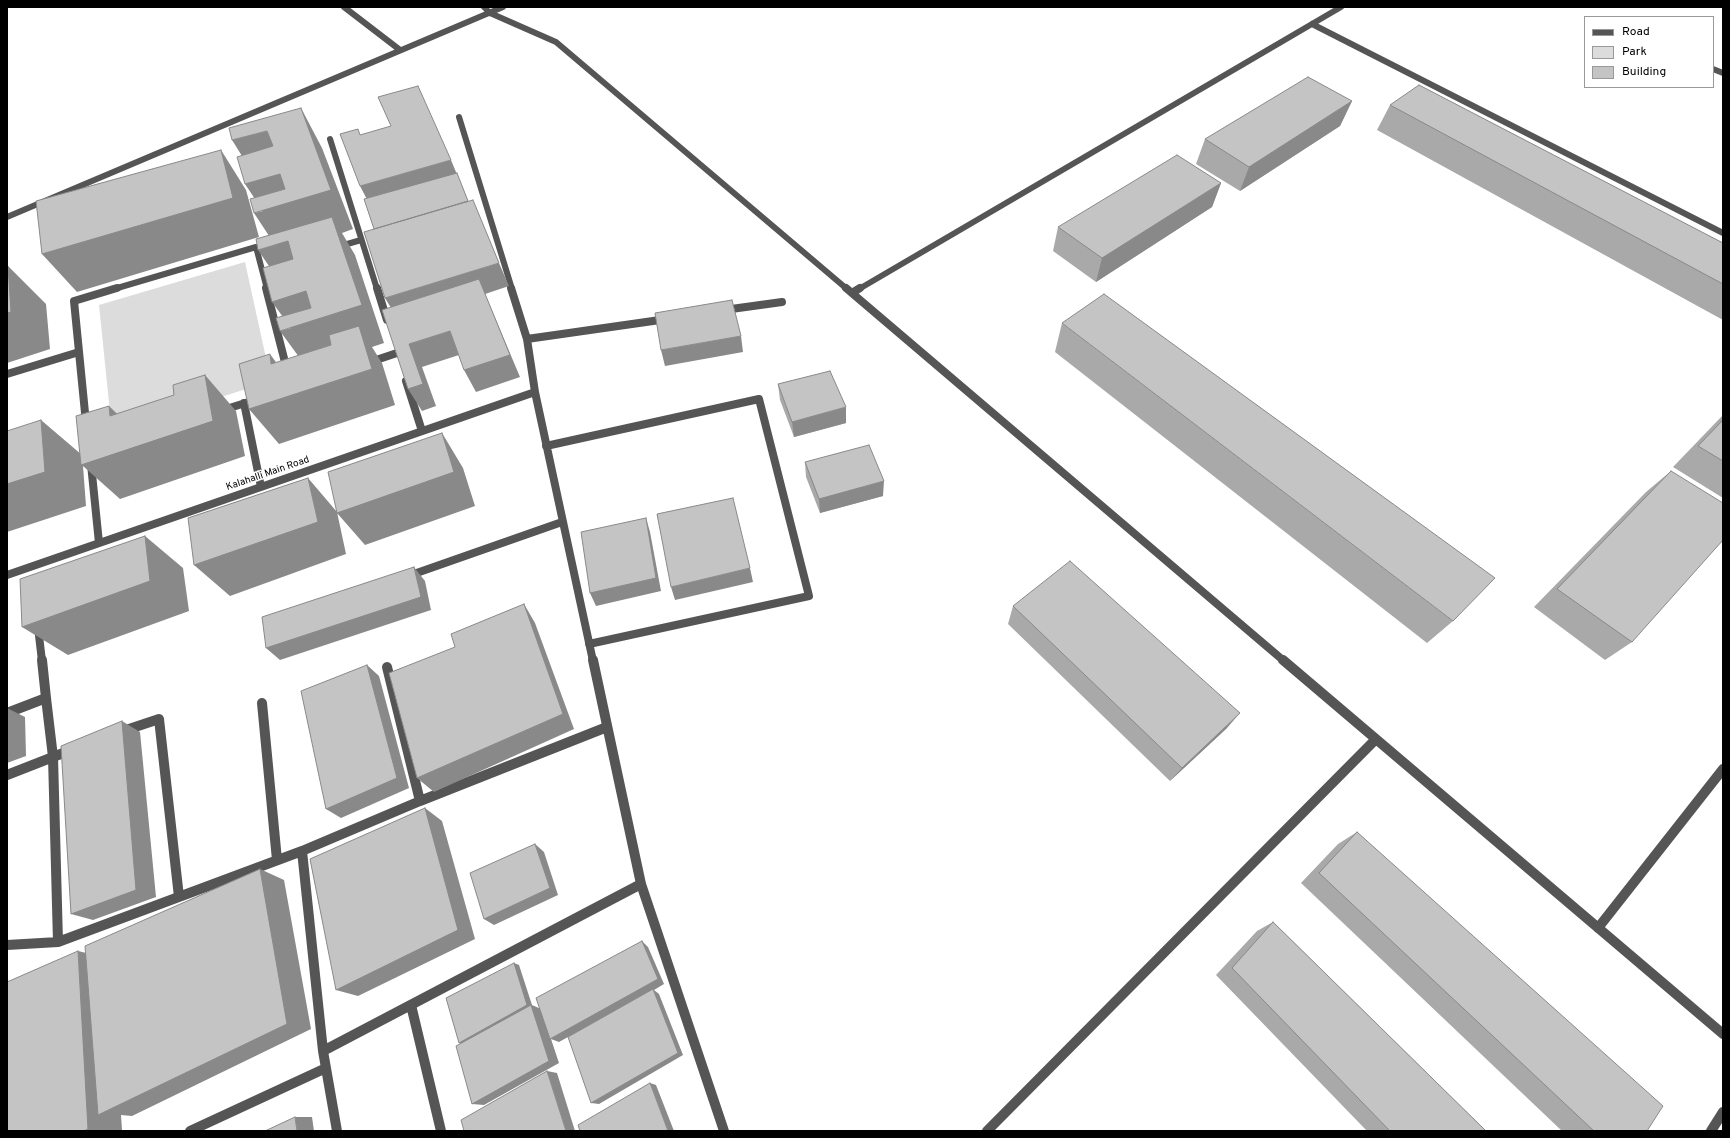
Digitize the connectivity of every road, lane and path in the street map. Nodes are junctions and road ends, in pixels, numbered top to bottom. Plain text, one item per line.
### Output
1 (344, 7) edge
2 (503, 7) edge
3 (1341, 7) edge
4 (487, 10) edge
5 (1312, 24) junction
6 (400, 50) junction
7 (459, 117) dead end
8 (330, 139) dead end
9 (7, 216) edge
10 (1723, 233) edge
11 (362, 240) junction
12 (333, 248) edge
13 (852, 293) junction
14 (782, 302) dead end
15 (720, 311) edge
16 (674, 318) edge
17 (390, 330) edge
18 (527, 339) junction
19 (395, 345) edge
20 (79, 352) junction
21 (359, 365) edge
22 (7, 374) edge
23 (404, 374) edge
24 (290, 380) edge
25 (535, 392) junction
26 (264, 396) edge
27 (244, 403) junction
28 (215, 413) dead end
29 (87, 430) edge
30 (422, 431) junction
31 (546, 446) junction
32 (90, 453) edge
33 (261, 487) junction
34 (562, 522) junction
35 (99, 543) junction
36 (7, 575) edge
37 (398, 579) edge
38 (38, 621) edge
39 (589, 644) junction
40 (387, 667) dead end
41 (46, 698) junction
42 (262, 703) dead end
43 (7, 713) edge
44 (607, 727) junction
45 (117, 734) edge
46 (1376, 739) junction
47 (82, 746) edge
48 (53, 756) junction
49 (1723, 770) edge
50 (7, 775) edge
51 (420, 801) junction
52 (302, 851) junction
53 (277, 860) junction
54 (641, 884) junction
55 (179, 897) junction
56 (1598, 928) junction
57 (58, 942) junction
58 (7, 945) edge
59 (411, 1005) junction
60 (1723, 1034) edge
61 (323, 1051) junction
62 (326, 1068) junction
63 (1723, 1112) edge
64 (190, 1131) edge
65 (337, 1131) edge
66 (441, 1131) edge
67 (724, 1131) edge
68 (988, 1131) edge
69 (1711, 1131) edge

1 - 6 street
2 - 4 street
3 - 5 street
4 - 6 street
4 - 13 street
5 - 10 street
5 - 13 street
6 - 9 street
7 - 18 street
8 - 11 street
11 - 12 street
11 - 17 street
13 - 46 street
14 - 15 street
16 - 18 street
18 - 25 street
19 - 21 street
20 - 22 street
20 - 24 street
20 - 29 street
23 - 30 street
25 - 30 street, Kalahalli Main Road
25 - 31 street
26 - 27 street
27 - 28 street
27 - 33 street
30 - 33 street, Kalahalli Main Road
31 - 34 street
31 - 39 street
32 - 35 street
33 - 35 street, Kalahalli Main Road
34 - 37 street
34 - 39 street
35 - 36 street, Kalahalli Main Road
38 - 41 street
39 - 44 street
40 - 51 street
41 - 43 street
41 - 48 street
42 - 53 street
44 - 51 street
44 - 54 street
45 - 55 street
46 - 56 street
46 - 68 street
47 - 48 street
48 - 50 street
48 - 57 street
49 - 56 street
51 - 52 street
52 - 53 street
52 - 61 street
53 - 55 street
54 - 59 street
54 - 67 street
55 - 57 street
56 - 60 street
57 - 58 street
59 - 61 street
59 - 66 street
61 - 62 street
62 - 64 street
62 - 65 street
63 - 69 street

